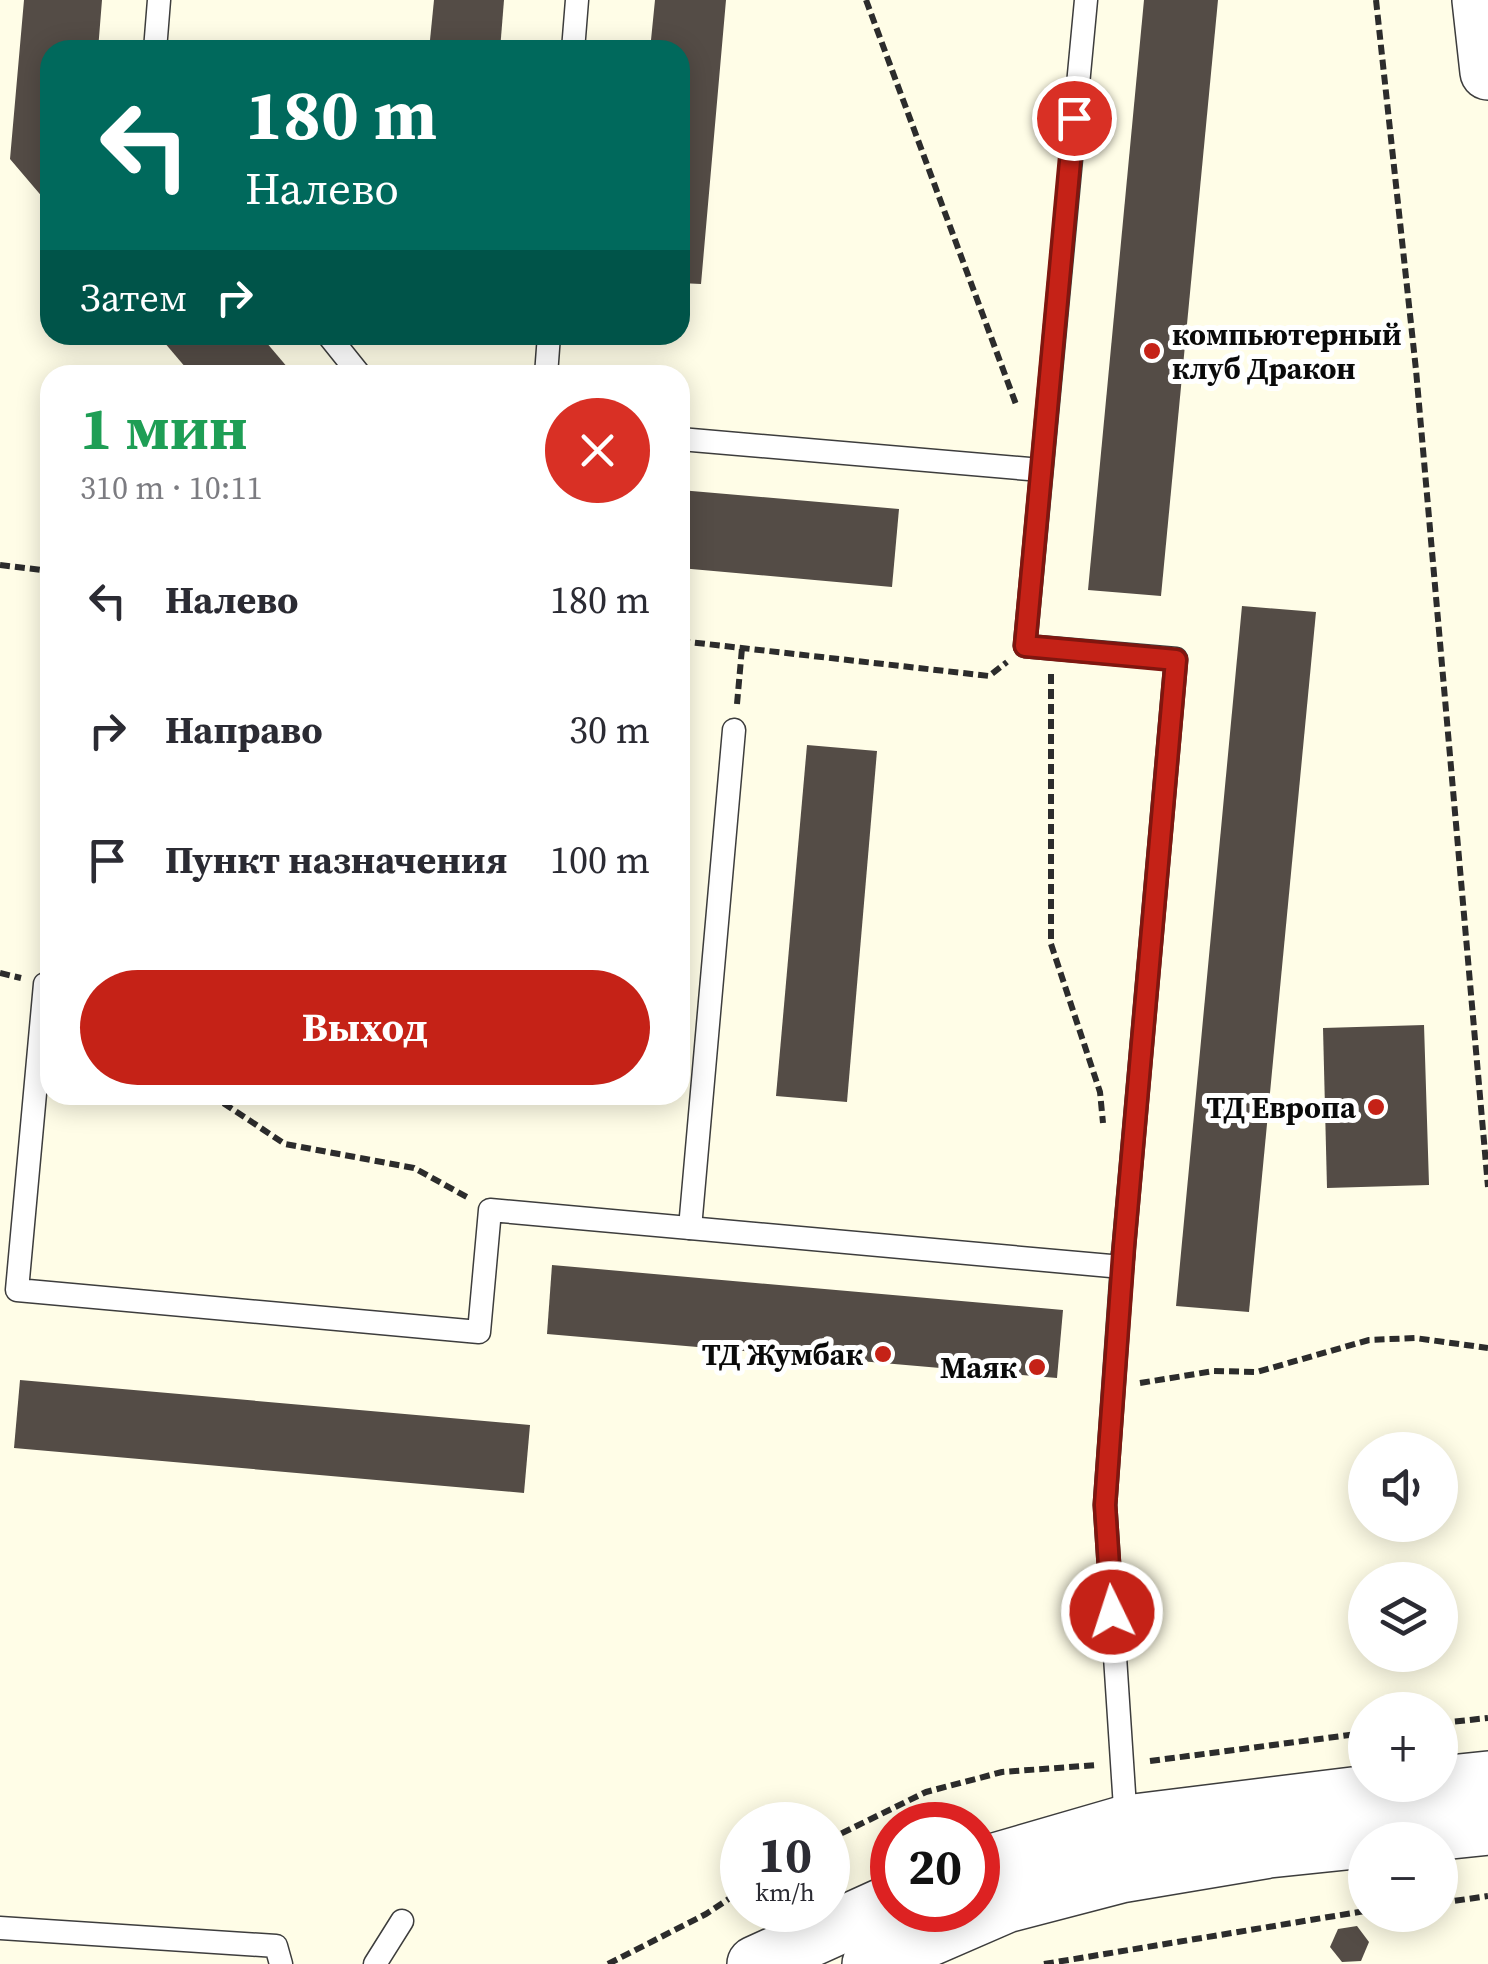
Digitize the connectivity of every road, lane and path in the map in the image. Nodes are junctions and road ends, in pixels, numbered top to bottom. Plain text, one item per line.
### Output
1 (159, 0) edge
2 (577, 0) edge
3 (866, 0) edge
4 (1086, 0) edge
5 (1376, 0) edge
6 (1480, 0) edge
7 (156, 40) edge
8 (574, 40) edge
9 (1488, 72) edge
10 (336, 345) edge
11 (352, 365) edge
12 (690, 440) edge
13 (1041, 470) junction
14 (0, 565) edge
15 (40, 569) edge
16 (690, 642) edge
17 (1025, 646) junction
18 (742, 648) junction
19 (734, 730) joint
20 (40, 1039) edge
21 (225, 1105) edge
22 (1488, 1187) edge
23 (490, 1210) junction
24 (690, 1228) junction
25 (1124, 1246) junction
26 (1488, 1718) edge
27 (1458, 1721) edge
28 (1488, 1779) edge
29 (1458, 1783) edge
30 (1368, 1802) edge
31 (1126, 1823) junction
32 (1266, 1827) junction
33 (1488, 1827) edge
34 (1000, 1860) edge
35 (1488, 1896) edge
36 (1458, 1900) edge
37 (720, 1905) edge
38 (870, 1912) edge
39 (1348, 1915) edge
40 (402, 1922) dead end
41 (0, 1928) edge
42 (281, 1964) edge
43 (376, 1964) edge
44 (608, 1964) edge
45 (755, 1964) edge
46 (870, 1964) edge
47 (1044, 1964) edge

1 - 7 lane
2 - 8 lane
3 - 13 path
4 - 13 lane
5 - 22 path
6 - 9 street
10 - 11 lane
12 - 13 lane
13 - 17 lane
14 - 15 path
16 - 18 path
17 - 18 path
17 - 25 lane
18 - 19 path
19 - 24 lane
20 - 23 lane
21 - 23 path
23 - 24 lane
24 - 25 lane
25 - 31 lane
26 - 27 path
28 - 29 street
30 - 32 street
31 - 32 street
31 - 34 street
32 - 33 street
32 - 46 street
35 - 36 path
37 - 44 path
38 - 45 street
39 - 47 path
40 - 43 lane
41 - 42 lane

